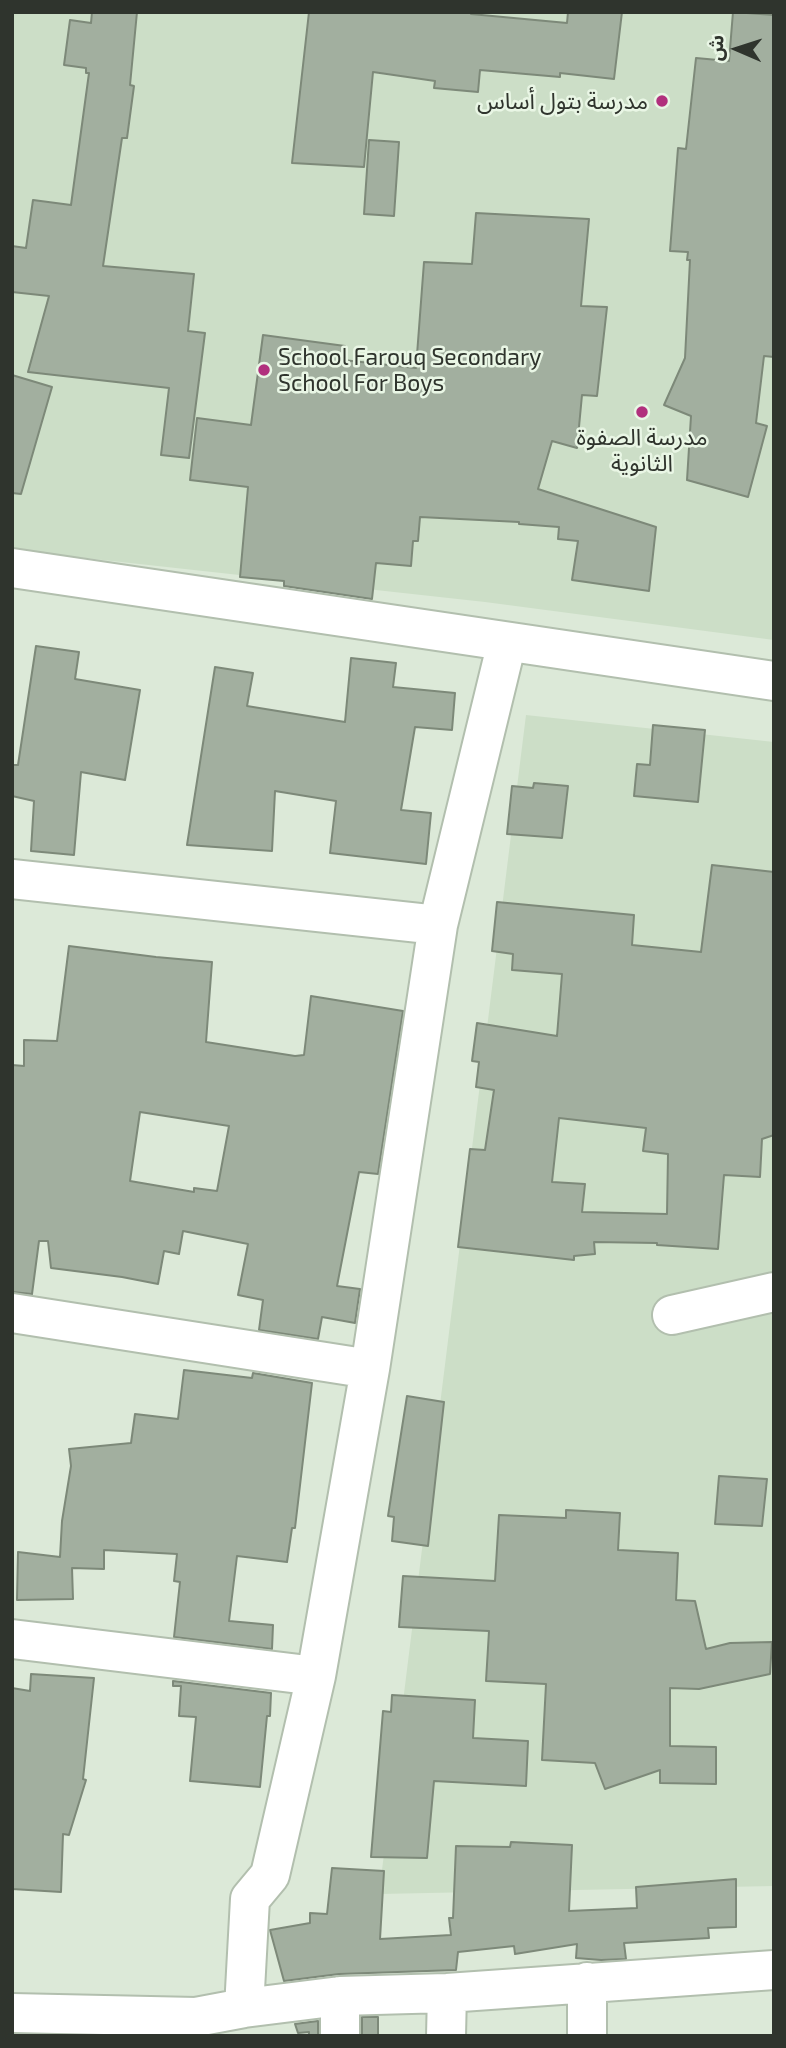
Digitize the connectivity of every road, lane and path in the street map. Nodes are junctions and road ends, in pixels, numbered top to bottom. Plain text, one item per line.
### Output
1 (12, 568) edge
2 (508, 642) junction
3 (774, 681) edge
4 (12, 879) edge
5 (438, 925) junction
6 (774, 1292) edge
7 (12, 1313) edge
8 (672, 1315) dead end
9 (370, 1369) junction
10 (12, 1639) edge
11 (316, 1676) junction
12 (774, 1970) edge
13 (587, 1982) junction
14 (447, 1993) junction
15 (340, 1996) junction
16 (244, 2008) junction
17 (28, 2020) edge
18 (196, 2026) edge
19 (340, 2036) edge
20 (446, 2036) edge
21 (587, 2036) edge

1 - 2 street
2 - 3 street
2 - 5 street
4 - 5 street
5 - 9 street
6 - 8 street
7 - 9 street
9 - 11 street
10 - 11 street
11 - 16 street
12 - 13 street
13 - 14 street
13 - 21 street
14 - 15 street
14 - 20 street
15 - 16 street
15 - 19 street
16 - 18 street
17 - 18 street

